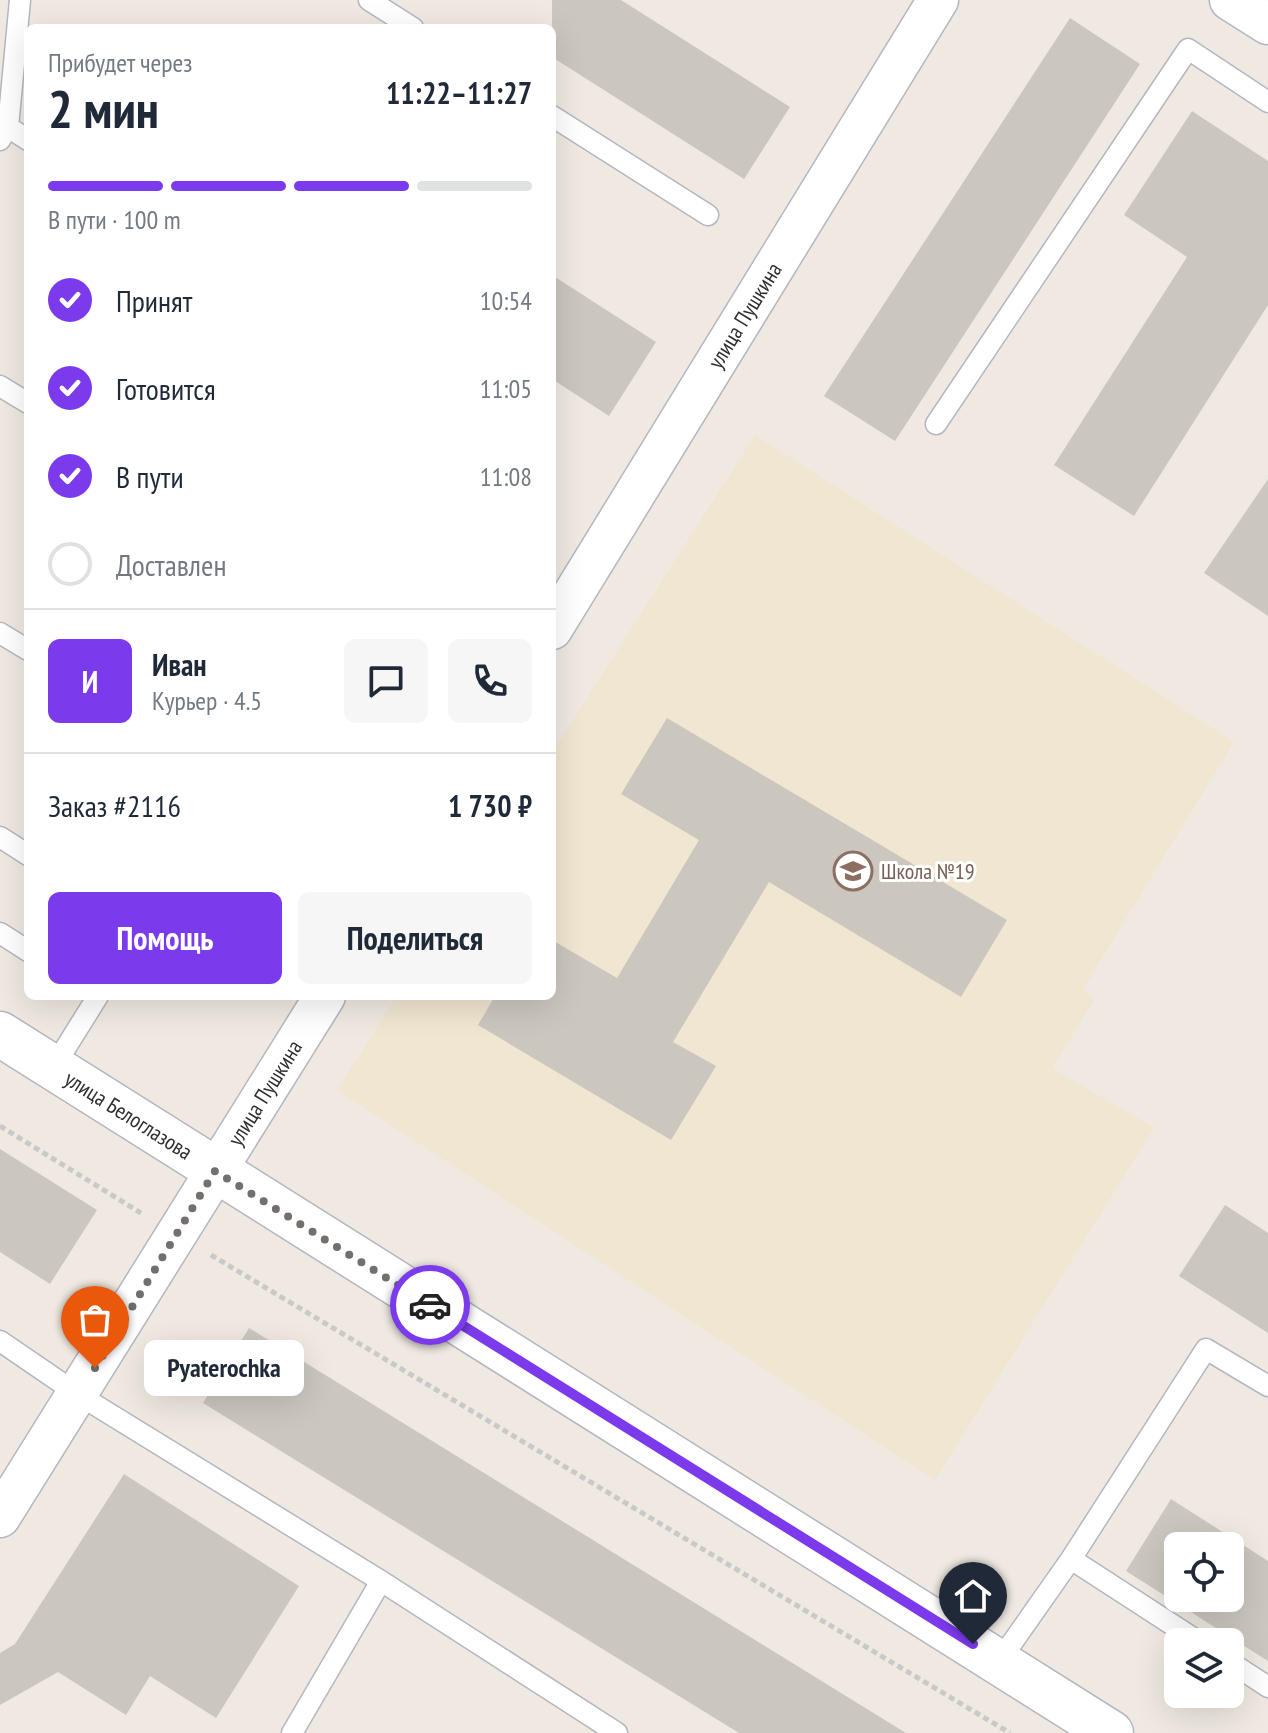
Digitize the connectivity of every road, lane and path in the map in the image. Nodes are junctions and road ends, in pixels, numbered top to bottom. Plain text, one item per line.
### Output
1 (20, 0) edge
2 (369, 0) edge
3 (938, 0) edge
4 (1230, 0) edge
5 (407, 24) edge
6 (1268, 24) edge
7 (1268, 102) edge
8 (556, 119) edge
9 (4, 133) edge
10 (24, 139) edge
11 (708, 215) dead end
12 (0, 386) edge
13 (24, 401) edge
14 (936, 424) dead end
15 (556, 622) edge
16 (0, 633) edge
17 (24, 648) edge
18 (0, 837) edge
19 (24, 852) edge
20 (0, 933) edge
21 (24, 948) edge
22 (96, 1000) edge
23 (322, 1000) edge
24 (0, 1034) edge
25 (53, 1068) junction
26 (0, 1126) edge
27 (215, 1171) junction
28 (176, 1235) junction
29 (0, 1341) edge
30 (1268, 1386) edge
31 (79, 1395) junction
32 (0, 1517) edge
33 (1071, 1559) junction
34 (381, 1581) junction
35 (1177, 1628) edge
36 (1000, 1660) junction
37 (1244, 1671) edge
38 (1268, 1687) edge
39 (292, 1733) edge
40 (617, 1733) edge
41 (1010, 1733) edge
42 (1111, 1733) edge

1 - 9 lane
2 - 5 lane
3 - 15 street, улица Пушкина
4 - 6 street
7 - 14 lane
8 - 11 lane
9 - 10 lane
12 - 13 lane
16 - 17 lane
18 - 19 lane
20 - 21 lane
22 - 25 lane
23 - 27 street, улица Пушкина
24 - 25 street, улица Белоглазова
25 - 27 street, улица Белоглазова
26 - 28 path
27 - 28 street, улица Пушкина
27 - 36 street, улица Белоглазова
28 - 31 street, улица Пушкина
28 - 41 path
29 - 31 lane
30 - 33 lane
31 - 32 street, улица Пушкина
31 - 34 lane
33 - 35 lane
33 - 36 lane
34 - 39 lane
34 - 40 lane
36 - 42 street, улица Белоглазова
37 - 38 lane

